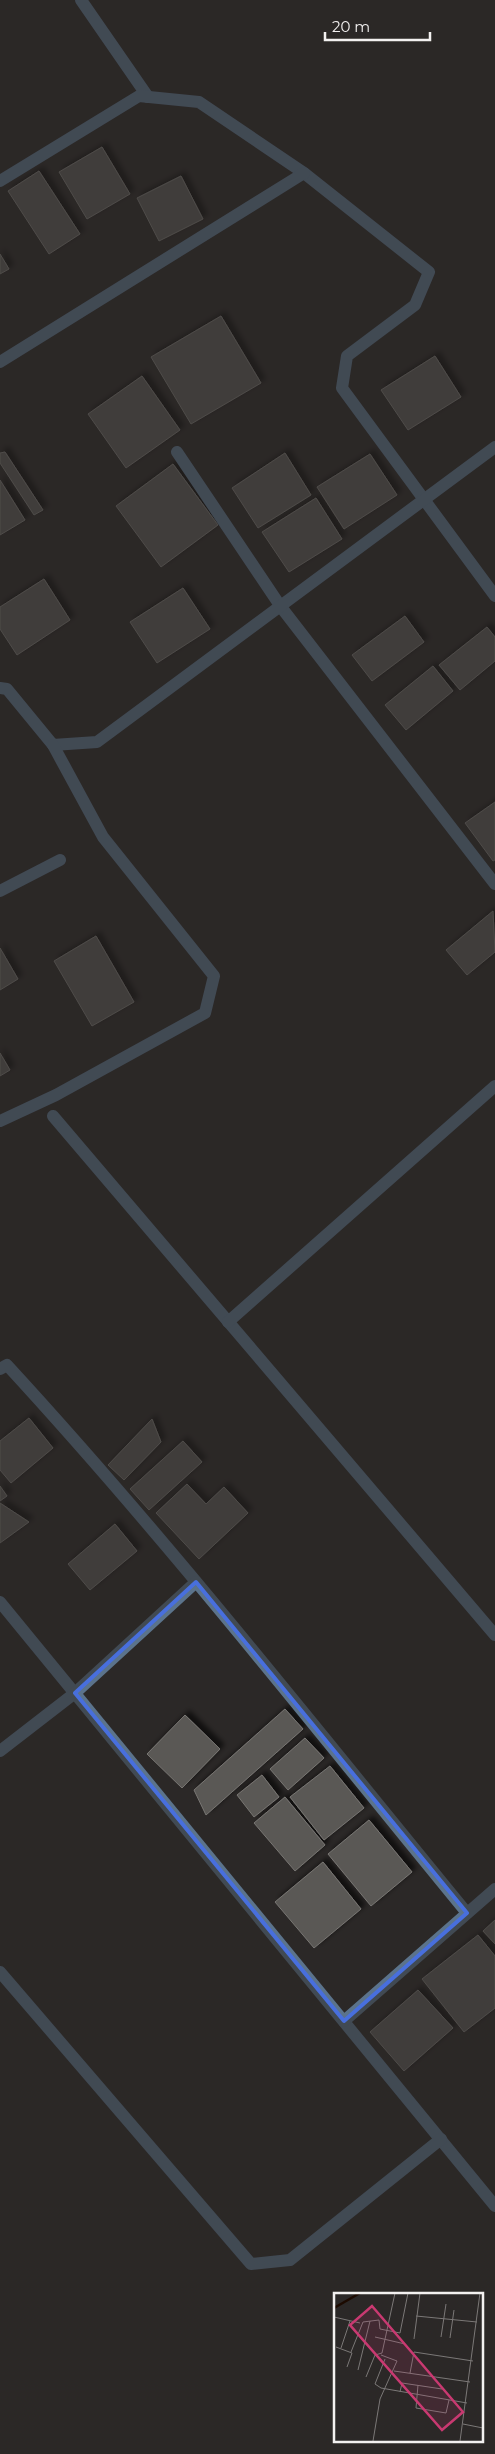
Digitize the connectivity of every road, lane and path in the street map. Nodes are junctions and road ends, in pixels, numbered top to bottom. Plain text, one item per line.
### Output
1 (81, 0) edge
2 (148, 96) junction
3 (304, 173) junction
4 (0, 182) edge
5 (0, 362) edge
6 (495, 448) edge
7 (177, 452) dead end
8 (424, 501) junction
9 (495, 596) edge
10 (281, 606) junction
11 (0, 688) edge
12 (53, 745) junction
13 (60, 860) dead end
14 (495, 884) edge
15 (0, 891) edge
16 (495, 1086) edge
17 (53, 1116) dead end
18 (0, 1121) edge
19 (228, 1322) junction
20 (0, 1369) edge
21 (196, 1582) junction
22 (0, 1602) edge
23 (495, 1635) edge
24 (74, 1693) junction
25 (0, 1751) edge
26 (495, 1889) edge
27 (467, 1913) junction
28 (0, 1972) edge
29 (344, 2021) junction
30 (441, 2140) junction
31 (495, 2206) edge

1 - 2 street
2 - 3 street
2 - 4 street
3 - 5 street
3 - 8 street
6 - 8 street
7 - 10 street
8 - 9 street
8 - 10 street
10 - 12 street
10 - 14 street
11 - 12 street
12 - 18 street
13 - 15 street
16 - 19 street
17 - 19 street
19 - 23 street
20 - 21 street
21 - 24 street
21 - 27 street
22 - 24 street
24 - 25 street
24 - 29 street
26 - 27 street
27 - 29 street
28 - 30 street
29 - 30 street
30 - 31 street

